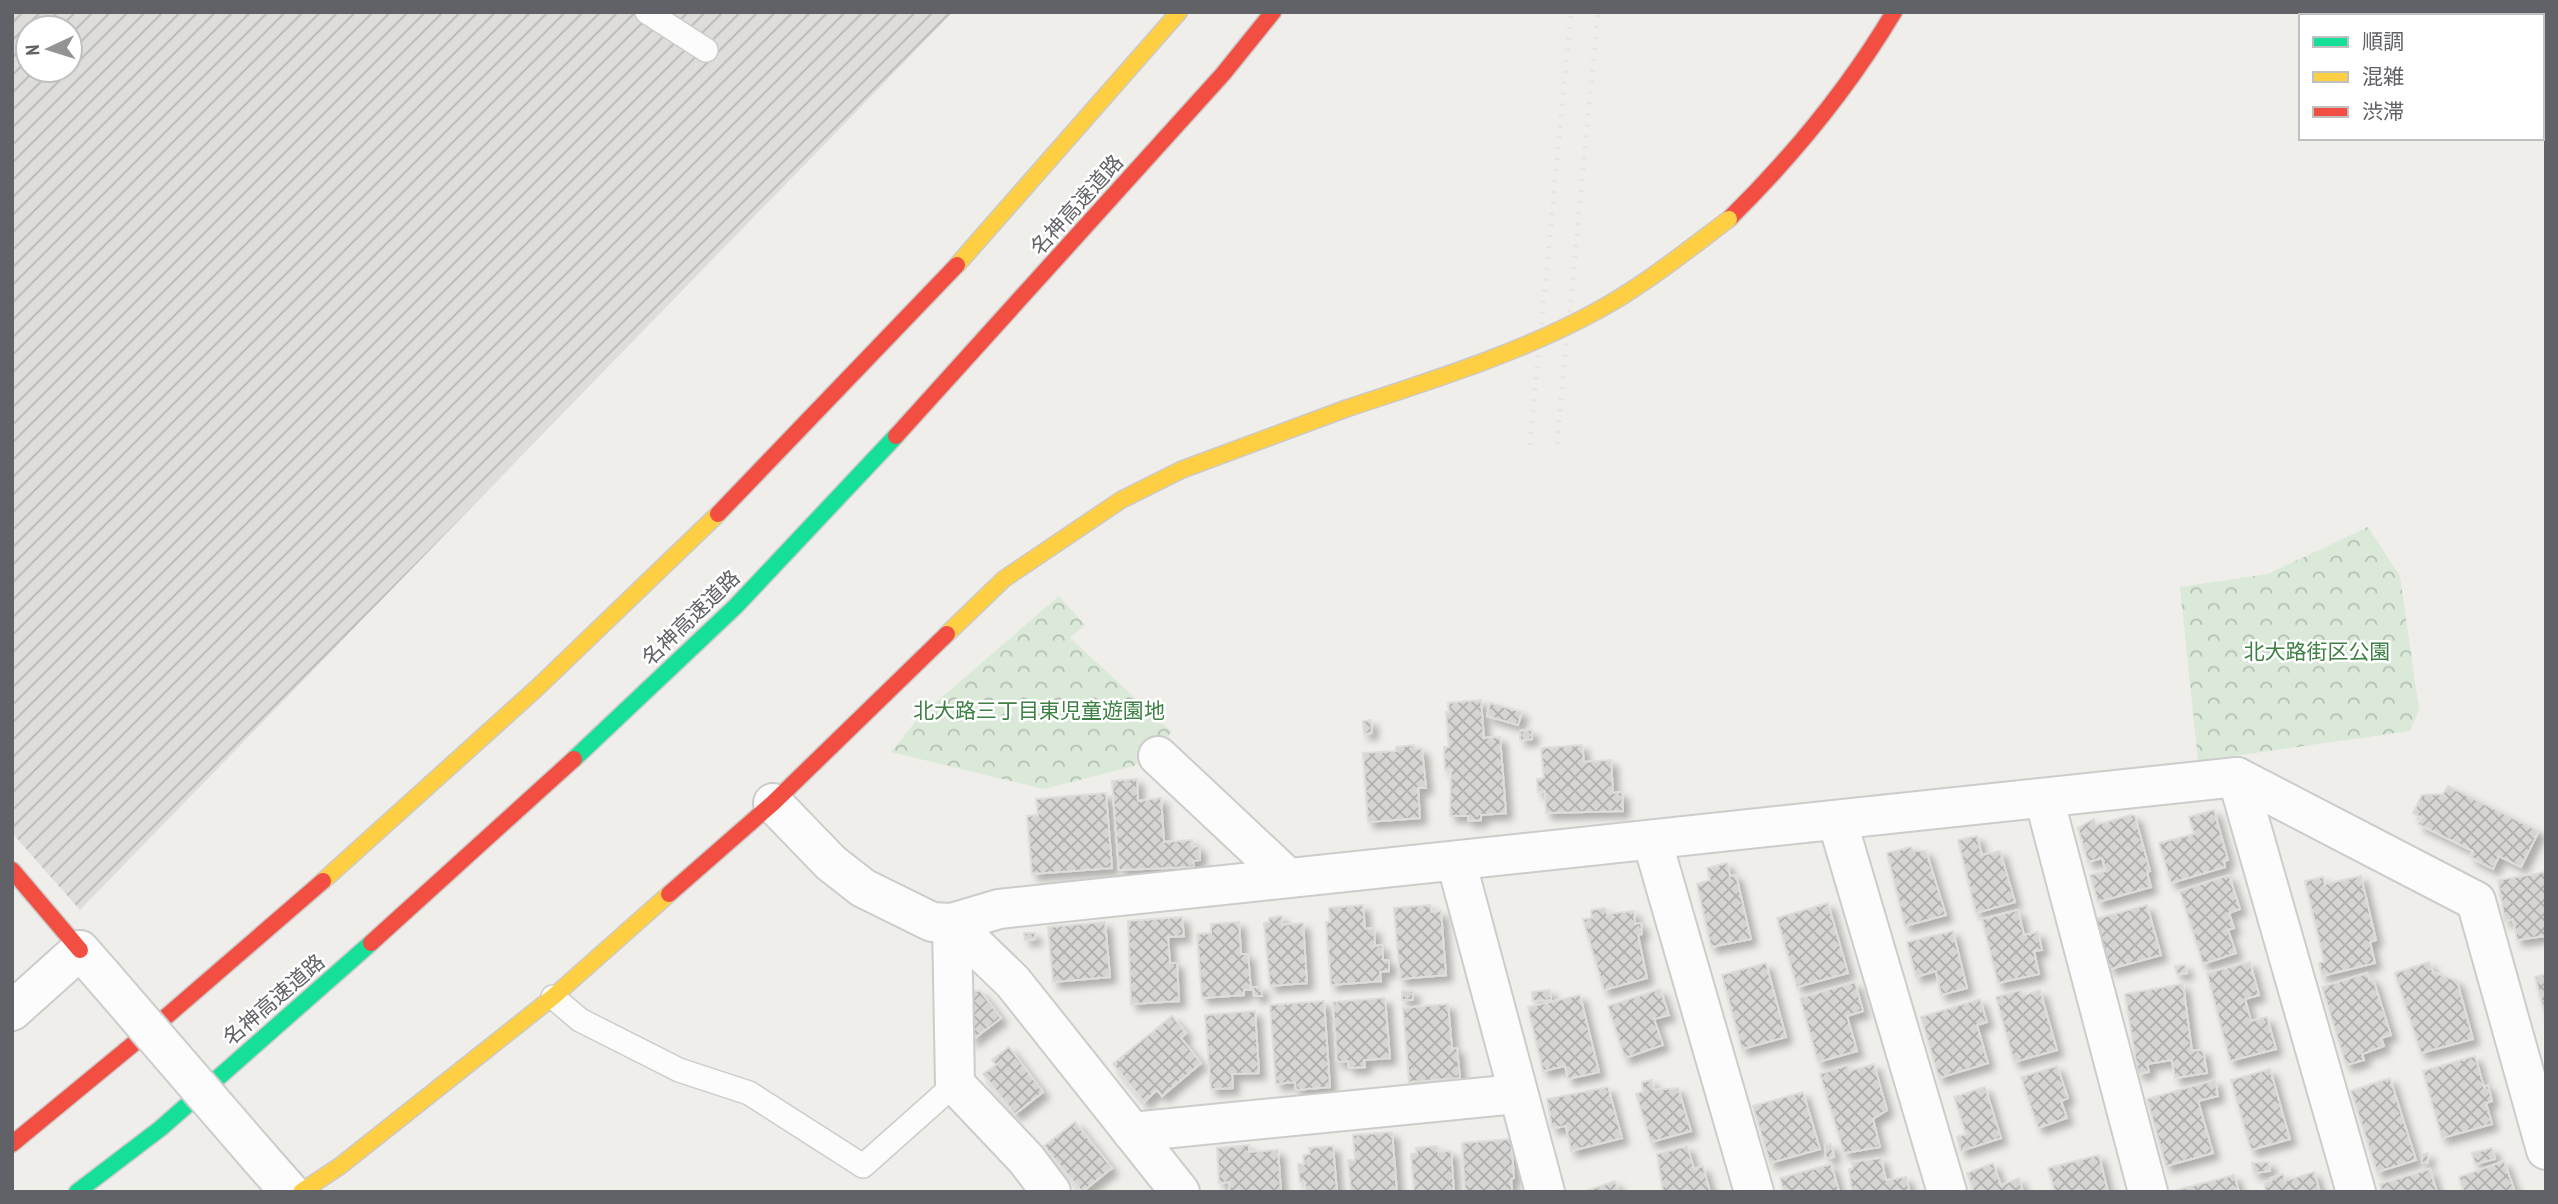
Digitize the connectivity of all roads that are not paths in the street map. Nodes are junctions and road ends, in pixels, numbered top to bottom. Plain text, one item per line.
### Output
1 (647, 12) edge
2 (1179, 12) edge
3 (1273, 12) edge
4 (1894, 12) edge
5 (706, 50) dead end
6 (1158, 756) dead end
7 (2237, 778) junction
8 (2044, 798) junction
9 (773, 803) junction
10 (1837, 820) junction
11 (1652, 840) junction
12 (1456, 861) junction
13 (12, 870) edge
14 (1288, 878) junction
15 (952, 923) junction
16 (90, 962) junction
17 (553, 997) junction
18 (12, 1011) edge
19 (956, 1084) junction
20 (1517, 1094) junction
21 (1132, 1132) junction
22 (12, 1144) edge
23 (2546, 1150) edge
24 (77, 1192) edge
25 (290, 1192) edge
26 (300, 1192) edge
27 (1051, 1192) edge
28 (1180, 1192) edge
29 (1545, 1192) edge
30 (1754, 1192) edge
31 (1947, 1192) edge
32 (2148, 1192) edge
33 (2356, 1192) edge

1 - 5 lane
2 - 22 main road
3 - 24 main road, 名神高速道路
4 - 9 main road, bridge
6 - 14 street
7 - 8 street
7 - 23 street
7 - 33 street
8 - 10 street
8 - 32 street
9 - 15 street
9 - 17 main road
10 - 11 street
10 - 31 street
11 - 12 street
11 - 30 street
12 - 14 street
12 - 20 street
13 - 16 main road
14 - 15 street
15 - 19 street
15 - 21 street
16 - 18 street
16 - 25 street, bridge
17 - 19 lane
17 - 26 main road
19 - 27 street
20 - 21 street
20 - 29 street
21 - 28 street

